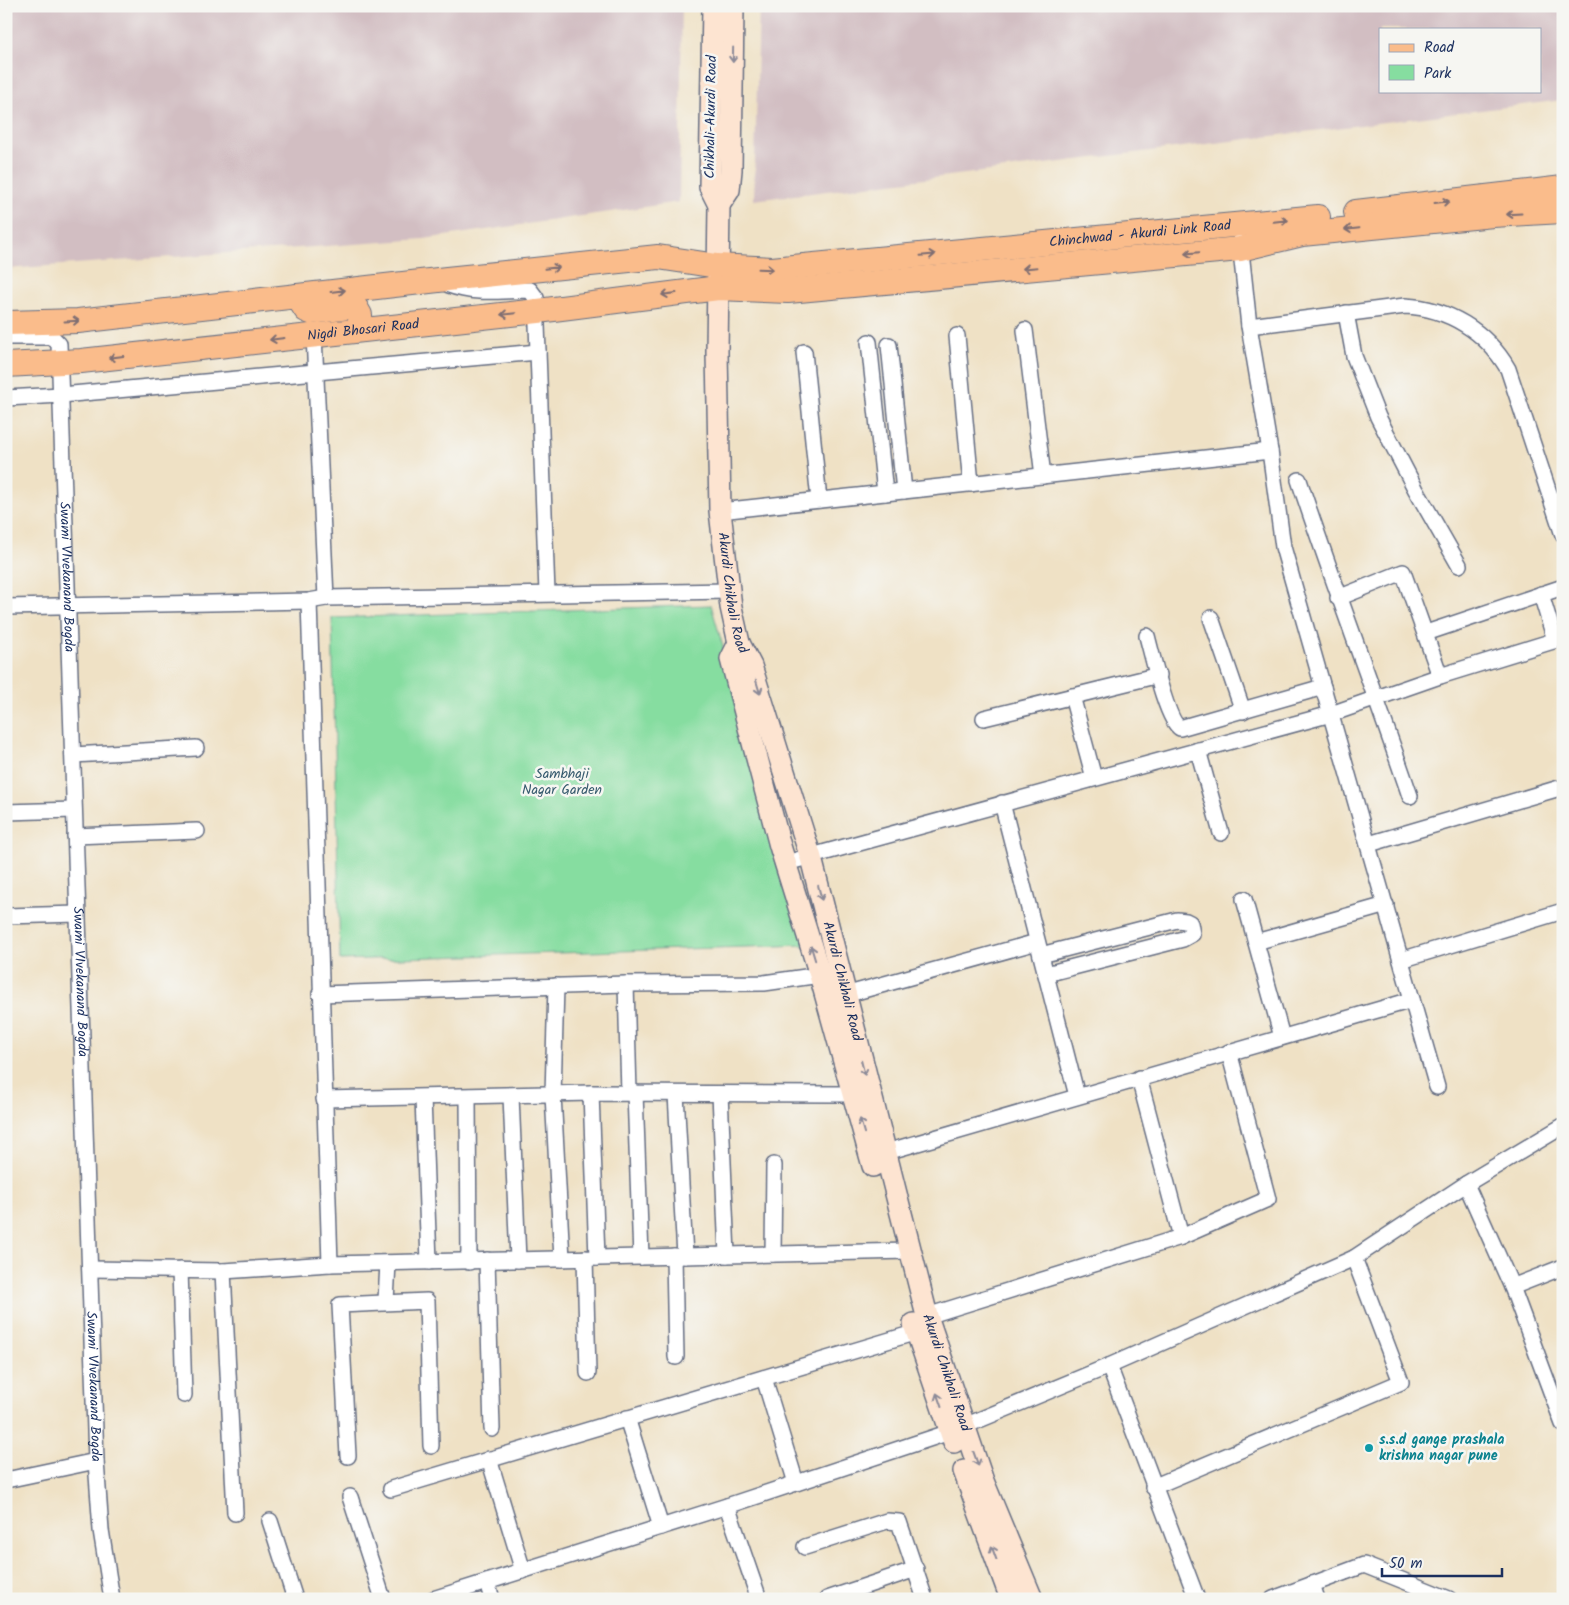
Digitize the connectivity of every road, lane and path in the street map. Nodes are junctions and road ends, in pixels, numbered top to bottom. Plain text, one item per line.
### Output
1 (713, 6) edge
2 (733, 6) edge
3 (1563, 188) edge
4 (719, 205) junction
5 (1563, 211) edge
6 (1240, 237) junction
7 (717, 277) junction
8 (447, 279) junction
9 (297, 296) junction
10 (538, 311) junction
11 (1346, 314) junction
12 (6, 323) edge
13 (1249, 326) junction
14 (361, 330) junction
15 (1025, 330) dead end
16 (314, 335) junction
17 (957, 336) dead end
18 (6, 337) edge
19 (870, 342) dead end
20 (889, 345) dead end
21 (538, 352) junction
22 (804, 352) dead end
23 (60, 362) junction
24 (6, 365) edge
25 (316, 372) junction
26 (61, 395) junction
27 (6, 398) edge
28 (1270, 451) junction
29 (1043, 476) junction
30 (1299, 480) dead end
31 (971, 484) junction
32 (904, 491) junction
33 (885, 493) junction
34 (819, 500) junction
35 (720, 511) junction
36 (1563, 535) edge
37 (1459, 565) dead end
38 (1563, 587) edge
39 (728, 591) junction
40 (547, 593) junction
41 (1541, 594) junction
42 (326, 598) junction
43 (1338, 598) junction
44 (309, 601) junction
45 (68, 605) junction
46 (6, 607) edge
47 (1211, 618) dead end
48 (1426, 633) junction
49 (1147, 636) dead end
50 (1559, 639) edge
51 (739, 643) junction
52 (1159, 674) junction
53 (1440, 676) junction
54 (1323, 687) junction
55 (1072, 696) junction
56 (1376, 697) junction
57 (1242, 711) junction
58 (1331, 714) junction
59 (984, 718) dead end
60 (196, 748) dead end
61 (1198, 750) junction
62 (73, 755) junction
63 (1094, 778) junction
64 (1563, 787) edge
65 (1410, 796) dead end
66 (1002, 803) junction
67 (74, 810) junction
68 (6, 812) edge
69 (197, 830) dead end
70 (1221, 833) dead end
71 (75, 836) junction
72 (1369, 844) junction
73 (811, 858) junction
74 (786, 863) junction
75 (1244, 899) dead end
76 (1386, 905) junction
77 (1563, 911) edge
78 (78, 914) junction
79 (6, 916) edge
80 (1256, 942) junction
81 (1039, 949) junction
82 (1401, 960) junction
83 (829, 971) junction
84 (1046, 974) junction
85 (626, 984) junction
86 (556, 986) junction
87 (320, 994) junction
88 (845, 996) junction
89 (1412, 1000) junction
90 (1282, 1037) junction
91 (1229, 1052) junction
92 (1139, 1078) junction
93 (1437, 1087) dead end
94 (591, 1093) junction
95 (632, 1093) junction
96 (676, 1094) junction
97 (720, 1094) junction
98 (852, 1094) junction
99 (553, 1095) junction
100 (511, 1096) junction
101 (1077, 1096) junction
102 (468, 1097) junction
103 (423, 1098) junction
104 (324, 1099) junction
105 (1563, 1126) edge
106 (877, 1155) junction
107 (774, 1165) dead end
108 (1466, 1184) junction
109 (1181, 1237) junction
110 (902, 1251) junction
111 (773, 1254) junction
112 (727, 1255) junction
113 (680, 1256) junction
114 (641, 1257) junction
115 (562, 1258) junction
116 (591, 1258) junction
117 (1354, 1258) junction
118 (487, 1260) junction
119 (518, 1260) junction
120 (429, 1262) junction
121 (469, 1262) junction
122 (388, 1263) junction
123 (330, 1264) junction
124 (1563, 1267) edge
125 (90, 1269) junction
126 (180, 1270) junction
127 (223, 1271) junction
128 (1512, 1287) junction
129 (386, 1302) junction
130 (922, 1324) junction
131 (676, 1357) dead end
132 (1109, 1366) junction
133 (588, 1373) dead end
134 (764, 1378) junction
135 (184, 1395) dead end
136 (1558, 1395) edge
137 (627, 1418) junction
138 (1563, 1424) edge
139 (492, 1429) dead end
140 (957, 1429) junction
141 (431, 1446) dead end
142 (348, 1456) dead end
143 (489, 1459) junction
144 (96, 1461) junction
145 (6, 1480) edge
146 (796, 1483) junction
147 (1153, 1487) junction
148 (391, 1489) dead end
149 (350, 1496) dead end
150 (727, 1506) junction
151 (235, 1513) dead end
152 (270, 1521) dead end
153 (661, 1527) junction
154 (805, 1547) dead end
155 (916, 1569) junction
156 (523, 1570) junction
157 (487, 1582) junction
158 (1312, 1584) junction
159 (112, 1599) edge
160 (295, 1599) edge
161 (383, 1599) edge
162 (433, 1599) edge
163 (492, 1599) edge
164 (759, 1599) edge
165 (827, 1599) edge
166 (925, 1599) edge
167 (1011, 1599) edge
168 (1032, 1599) edge
169 (1197, 1599) edge
170 (1273, 1599) edge
171 (1317, 1599) edge
172 (1449, 1599) edge

1 - 4 main road, Chikhali-Akurdi Road
2 -> 4 main road, Chikhali-Akurdi Road
6 -> 3 main road, Chinchwad - Akurdi Link Road
4 - 7 main road, Akurdi Chikhali Road
5 -> 6 main road, Chinchwad - Akurdi Link Road
6 - 7 main road, Chinchwad - Akurdi Link Road
6 - 13 street
8 -> 7 main road
7 -> 10 main road, Nigdi Bhosari Road
7 - 35 main road, Akurdi Chikhali Road
9 -> 8 main road
8 - 10 street
12 -> 9 main road
9 - 14 main road
10 -> 14 main road, Nigdi Bhosari Road
10 - 21 street
11 - 13 street
11 - 36 street
11 - 37 street
13 - 28 street
14 - 16 main road, Nigdi Bhosari Road
15 - 29 street
16 -> 23 main road, Nigdi Bhosari Road
16 - 25 street
17 - 31 street
18 - 23 street, Swami VIvekanand Bogda
19 - 33 street
20 - 32 street
21 - 25 street
21 - 40 street
22 - 34 street
23 - 24 main road, Nigdi Bhosari Road
23 - 26 street, Swami VIvekanand Bogda
25 - 26 street
25 - 42 street
26 - 27 street
26 - 45 street, Swami VIvekanand Bogda
28 - 29 street
28 - 54 street
29 - 31 street
30 - 43 street
31 - 32 street
32 - 33 street
33 - 34 street
34 - 35 street
35 - 39 main road, Akurdi Chikhali Road
38 - 41 street
39 - 40 street
39 - 51 main road, Akurdi Chikhali Road
40 - 42 street
41 - 48 street
41 - 50 street
42 - 44 street
43 - 48 street
43 - 56 street
44 - 45 street
44 - 87 street
45 - 46 street
45 - 62 street, Swami VIvekanand Bogda
47 - 57 street
48 - 53 street
49 - 52 street
50 - 53 street
51 -> 73 main road, Akurdi Chikhali Road
51 - 74 main road
52 - 55 street
52 - 57 street
53 - 56 street
54 - 57 street
54 - 58 street
55 - 59 street
55 - 63 street
56 - 58 street
56 - 65 street
58 - 61 street
58 - 72 street
60 - 62 street
61 - 63 street
61 - 70 street
62 - 67 street, Swami VIvekanand Bogda
63 - 66 street
64 - 72 street
66 - 73 street
66 - 81 street
67 - 68 street
67 - 71 street, Swami VIvekanand Bogda
69 - 71 street
71 - 78 street, Swami VIvekanand Bogda
72 - 76 street
73 - 74 street
73 -> 83 main road, Akurdi Chikhali Road
83 -> 74 main road
75 - 80 street
76 - 80 street
76 - 82 street
77 - 82 street
78 - 79 street
78 - 125 street, Swami VIvekanand Bogda
80 - 90 street
81 - 84 street
81 - 84 street
81 - 88 street
82 - 89 street
83 - 85 street
83 - 88 main road, Akurdi Chikhali Road
83 - 98 main road
84 - 101 street
85 - 86 street
85 - 95 street
86 - 87 street
86 - 99 street
87 - 104 street
88 -> 106 main road, Akurdi Chikhali Road
89 - 90 street
89 - 93 street
90 - 91 street
91 - 92 street
91 - 109 street
92 - 101 street
92 - 109 street
94 - 95 street
94 - 99 street
94 - 116 street
95 - 96 street
95 - 114 street
96 - 97 street
96 - 113 street
97 - 98 street
97 - 112 street
106 -> 98 main road
99 - 100 street
99 - 115 street
100 - 102 street
100 - 119 street
101 - 106 street
102 - 103 street
102 - 121 street
103 - 104 street
103 - 120 street
104 - 123 street
105 - 108 street
106 - 110 main road
107 - 111 street
108 - 117 street
108 - 128 street
109 - 130 street
110 - 111 street
110 - 130 main road
111 - 112 street
112 - 113 street
113 - 114 street
113 - 131 street
114 - 116 street
115 - 116 street
115 - 119 street
116 - 133 street
117 - 132 street
117 - 147 street
118 - 119 street
118 - 121 street
118 - 139 street
120 - 121 street
120 - 122 street
122 - 123 street
122 - 129 street
123 - 127 street
124 - 128 street
125 - 126 street
125 - 144 street, Swami VIvekanand Bogda
126 - 127 street
126 - 135 street
127 - 151 street
128 - 136 street
129 - 141 street
129 - 142 street
130 - 134 street
130 - 140 main road
132 - 140 street
132 - 147 street
134 - 137 street
134 - 146 street
136 - 138 street
137 - 143 street
137 - 153 street
140 - 146 street
167 -> 140 main road
140 -> 168 main road, Akurdi Chikhali Road
143 - 148 street
143 - 156 street
144 - 145 street
144 - 159 street, Swami VIvekanand Bogda
146 - 150 street
147 - 169 street
149 - 161 street
150 - 153 street
150 - 164 street
152 - 160 street
153 - 156 street
154 - 155 street
155 - 165 street
155 - 166 street
156 - 157 street
157 - 162 street
157 - 163 street
158 - 170 street
158 - 171 street
158 - 172 street

